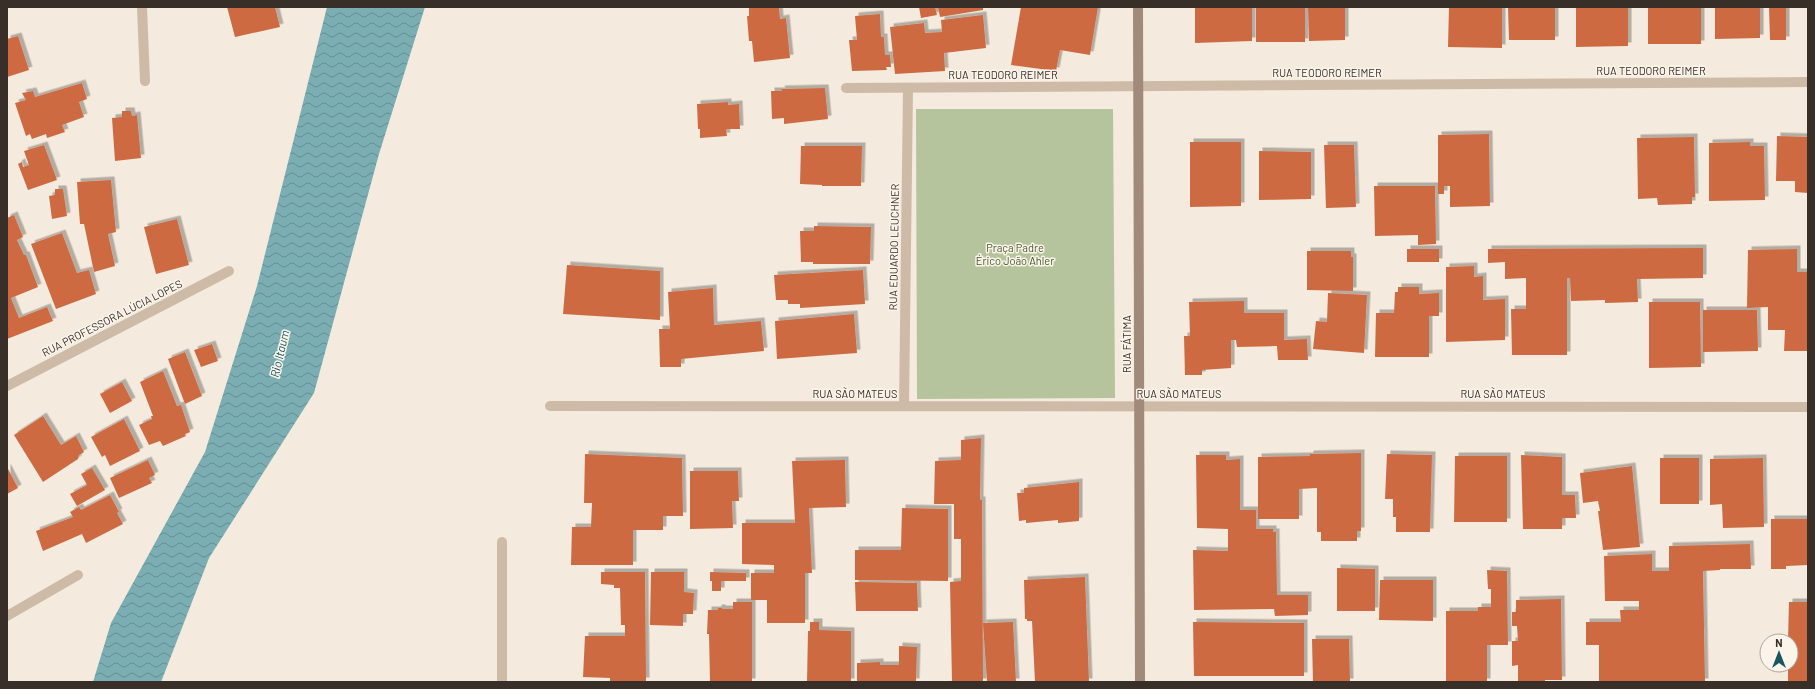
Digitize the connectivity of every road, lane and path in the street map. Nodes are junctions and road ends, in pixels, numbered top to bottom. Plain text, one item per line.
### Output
1 (142, 7) edge
2 (1138, 7) edge
3 (145, 81) dead end
4 (1808, 82) edge
5 (1140, 86) junction
6 (846, 88) dead end
7 (908, 88) junction
8 (229, 271) dead end
9 (7, 386) edge
10 (550, 406) dead end
11 (904, 406) junction
12 (1139, 406) junction
13 (1808, 407) edge
14 (502, 542) dead end
15 (78, 575) dead end
16 (7, 616) edge
17 (502, 682) edge
18 (1140, 682) edge

1 - 3 street
2 - 5 main road, RUA FÁTIMA
4 - 5 street, RUA TEODORO REIMER
5 - 7 street, RUA TEODORO REIMER
5 - 12 main road, RUA FÁTIMA
6 - 7 street, RUA TEODORO REIMER
7 - 11 street, RUA EDUARDO LEUCHNER
8 - 9 street, RUA PROFESSORA LÚCIA LOPES
10 - 11 street, RUA SÃO MATEUS
11 - 12 street, RUA SÃO MATEUS
12 - 13 street, RUA SÃO MATEUS
12 - 18 main road, RUA FÁTIMA
14 - 17 street
15 - 16 street

